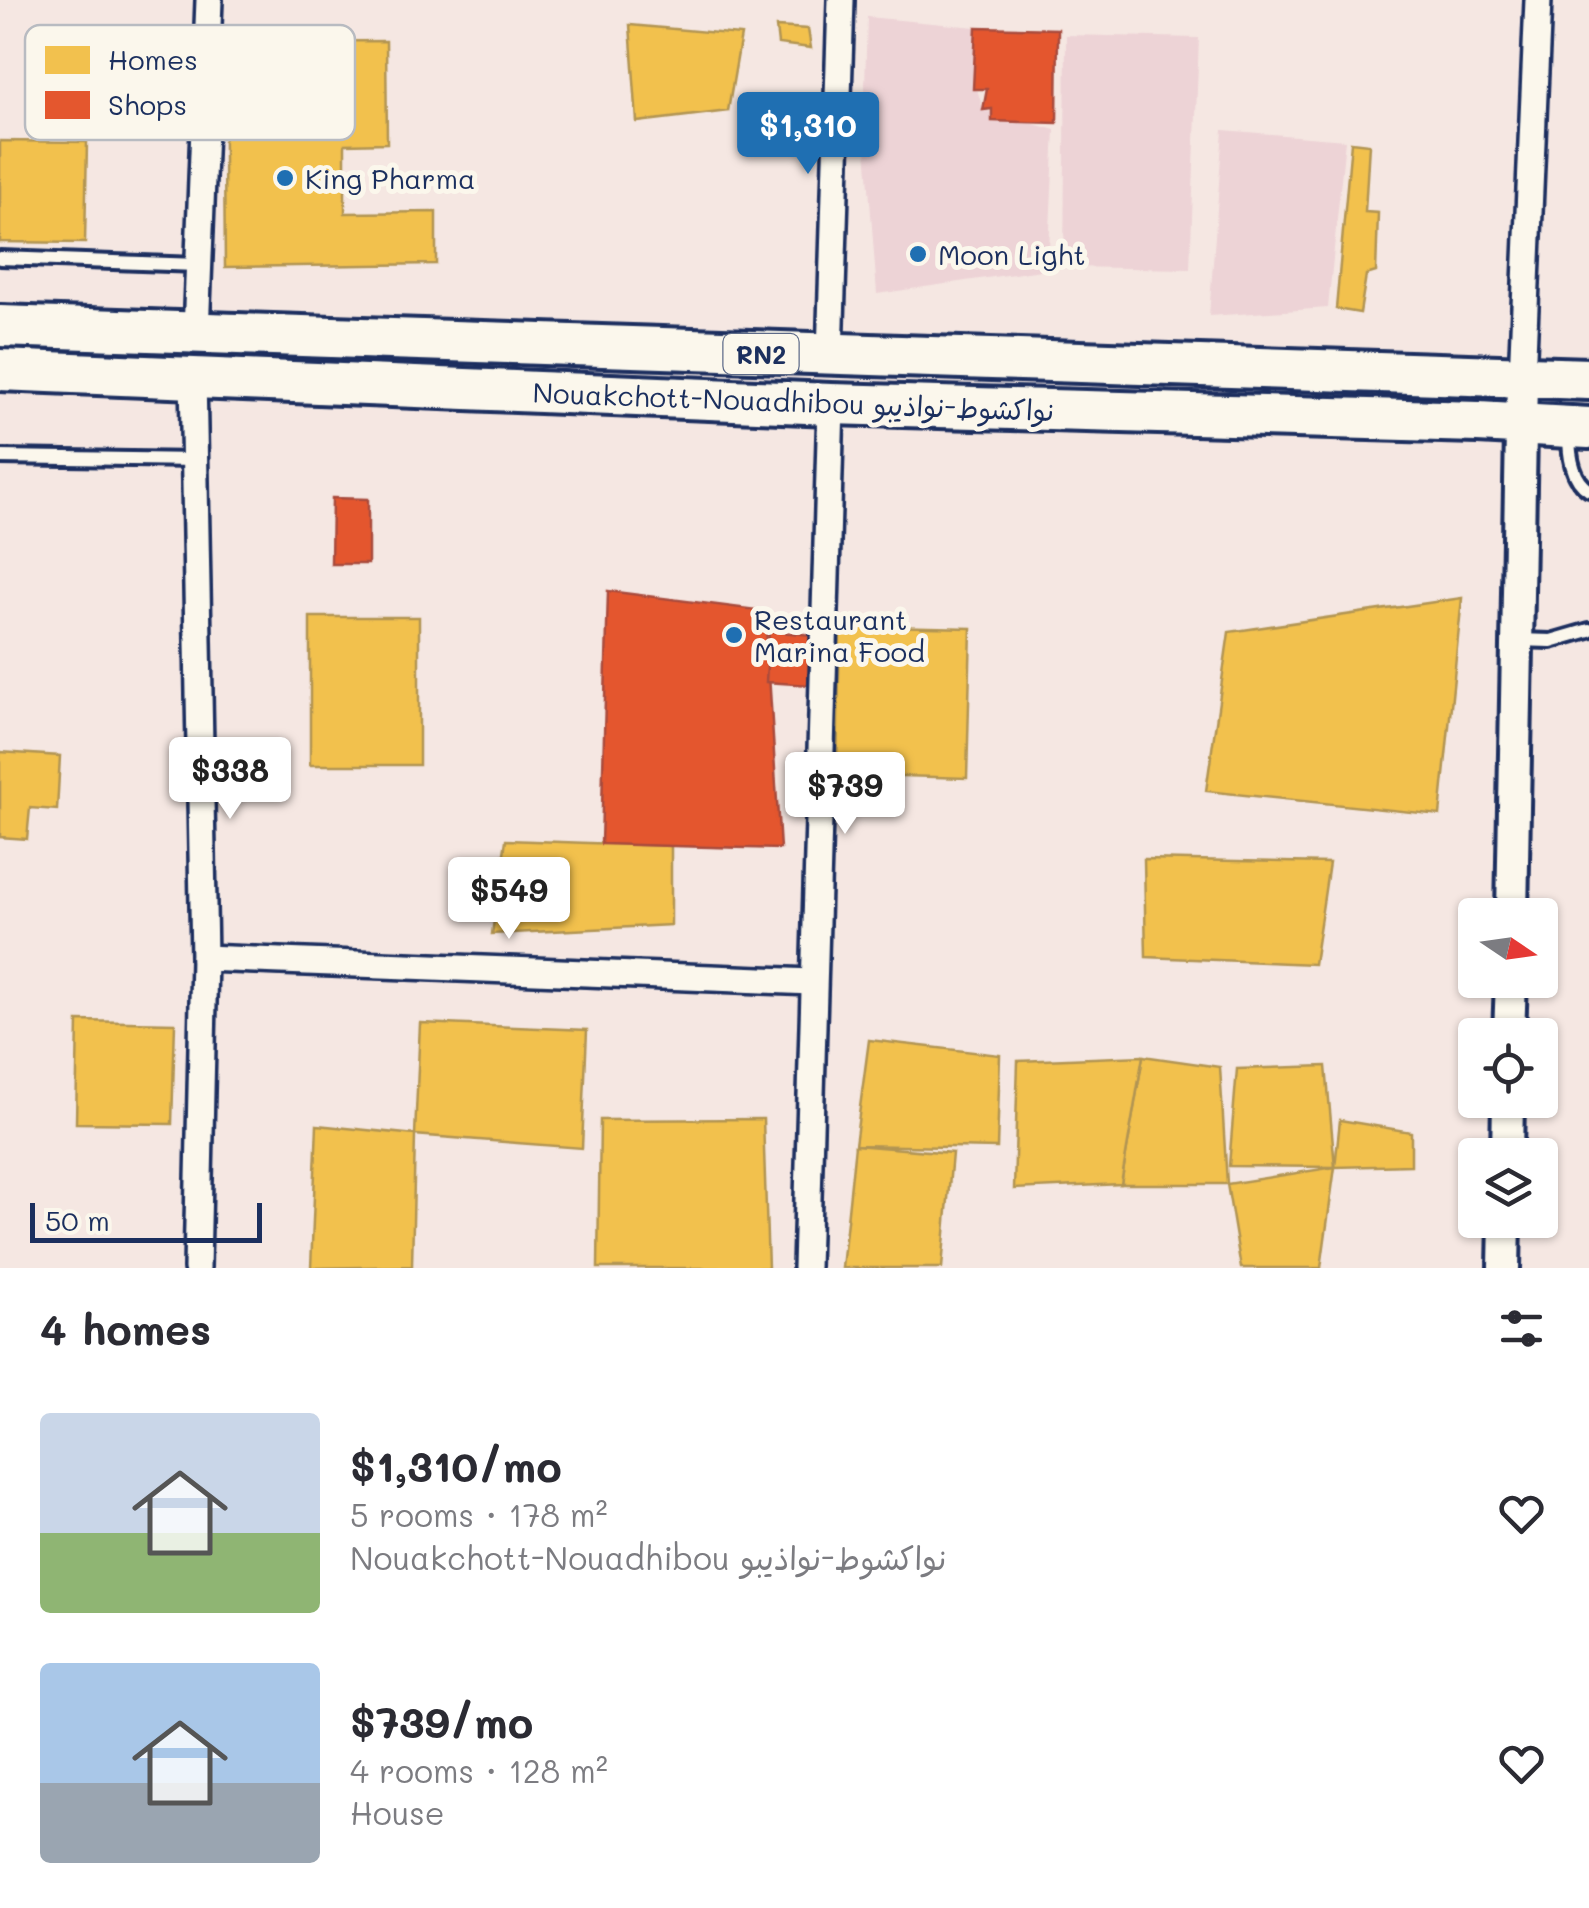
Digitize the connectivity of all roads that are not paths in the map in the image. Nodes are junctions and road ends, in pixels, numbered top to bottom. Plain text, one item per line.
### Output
1 (208, 0) edge
2 (842, 0) edge
3 (1538, 0) edge
4 (207, 25) edge
5 (203, 140) edge
6 (0, 258) edge
7 (198, 265) junction
8 (0, 326) edge
9 (196, 333) junction
10 (830, 356) junction
11 (0, 370) edge
12 (193, 376) junction
13 (1522, 378) junction
14 (1589, 379) edge
15 (831, 404) junction
16 (1521, 426) junction
17 (1579, 428) edge
18 (0, 457) edge
19 (197, 460) junction
20 (1589, 490) edge
21 (1589, 630) edge
22 (1518, 640) junction
23 (1512, 898) edge
24 (204, 958) junction
25 (812, 982) junction
26 (1505, 1238) edge
27 (197, 1268) edge
28 (806, 1268) edge
29 (1504, 1268) edge

1 - 4 street
2 - 10 street
3 - 13 street
5 - 7 street
6 - 7 lane
7 - 9 street
8 - 9 highway, Nouakchott-Nouadhibou نواكشوط-نواذيبو / RN2
9 - 10 highway, Nouakchott-Nouadhibou نواكشوط-نواذيبو / RN2
10 - 13 highway, Nouakchott-Nouadhibou نواكشوط-نواذيبو / RN2
11 - 12 highway, Nouakchott-Nouadhibou نواكشوط-نواذيبو / RN2
12 - 15 highway, Nouakchott-Nouadhibou نواكشوط-نواذيبو / RN2
12 - 19 street
13 - 14 highway, Nouakchott-Nouadhibou نواكشوط-نواذيبو / RN2
13 - 16 street
15 - 16 highway, Nouakchott-Nouadhibou نواكشوط-نواذيبو / RN2
15 - 25 street
16 - 17 highway, Nouakchott-Nouadhibou نواكشوط-نواذيبو / RN2
16 - 22 street
17 - 20 lane
18 - 19 lane
19 - 24 street
21 - 22 lane
22 - 23 street
24 - 25 street
24 - 27 street
25 - 28 street
26 - 29 street

